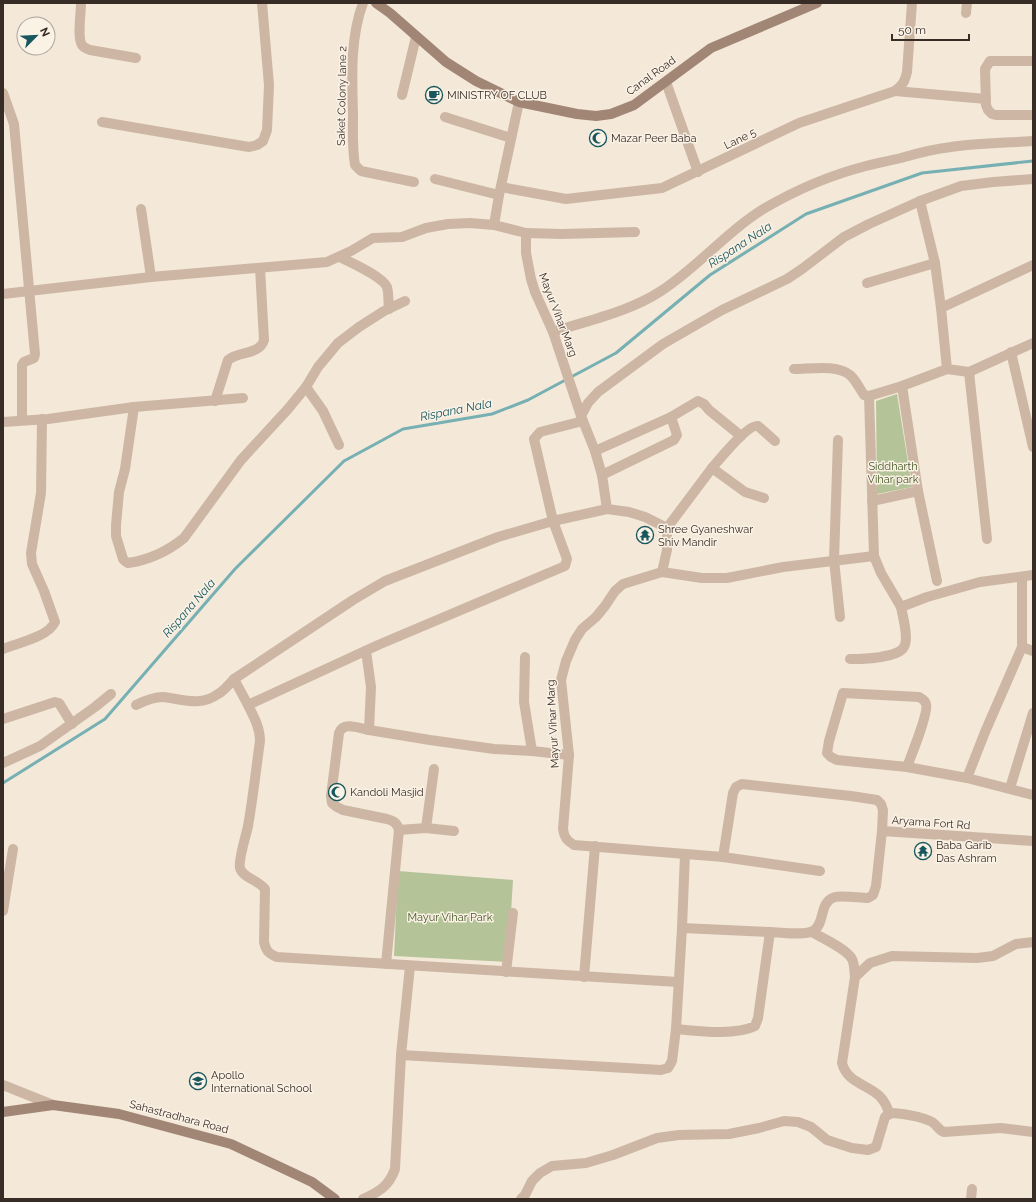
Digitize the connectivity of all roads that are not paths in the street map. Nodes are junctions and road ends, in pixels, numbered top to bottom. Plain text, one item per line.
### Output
1 (81, 3) edge
2 (262, 3) edge
3 (363, 3) edge
4 (376, 3) edge
5 (817, 3) edge
6 (912, 3) edge
7 (416, 36) junction
8 (136, 58) dead end
9 (1033, 61) edge
10 (666, 82) junction
11 (895, 91) junction
12 (3, 93) edge
13 (402, 95) dead end
14 (986, 99) junction
15 (518, 102) junction
16 (7, 115) edge
17 (1033, 116) edge
18 (445, 117) dead end
19 (102, 122) dead end
20 (511, 138) junction
21 (1033, 141) edge
22 (698, 172) junction
23 (435, 179) dead end
24 (1033, 179) edge
25 (414, 182) dead end
26 (500, 191) junction
27 (920, 201) junction
28 (141, 209) dead end
29 (494, 225) junction
30 (635, 232) dead end
31 (526, 234) junction
32 (340, 257) junction
33 (935, 262) junction
34 (1033, 265) edge
35 (260, 268) junction
36 (151, 277) junction
37 (867, 283) dead end
38 (30, 291) junction
39 (3, 294) edge
40 (405, 301) dead end
41 (941, 308) junction
42 (388, 309) junction
43 (554, 332) junction
44 (1033, 343) edge
45 (1011, 352) junction
46 (794, 369) dead end
47 (947, 369) junction
48 (969, 372) junction
49 (306, 386) junction
50 (902, 386) junction
51 (869, 396) junction
52 (243, 398) dead end
53 (215, 400) junction
54 (134, 407) junction
55 (581, 415) junction
56 (671, 417) junction
57 (42, 419) junction
58 (22, 420) junction
59 (3, 422) edge
60 (741, 436) junction
61 (838, 440) dead end
62 (775, 441) dead end
63 (339, 445) dead end
64 (1033, 447) edge
65 (594, 451) junction
66 (712, 468) junction
67 (602, 475) junction
68 (918, 491) junction
69 (764, 498) dead end
70 (872, 500) junction
71 (607, 509) junction
72 (553, 521) junction
73 (667, 528) junction
74 (987, 539) dead end
75 (874, 556) junction
76 (834, 560) junction
77 (662, 572) junction
78 (1033, 575) edge
79 (1022, 577) junction
80 (937, 581) dead end
81 (901, 607) junction
82 (840, 617) dead end
83 (1022, 647) junction
84 (3, 649) edge
85 (366, 651) junction
86 (1033, 651) edge
87 (525, 657) dead end
88 (850, 658) dead end
89 (234, 679) junction
90 (111, 694) dead end
91 (136, 705) dead end
92 (248, 705) junction
93 (1033, 713) edge
94 (3, 719) edge
95 (72, 724) junction
96 (369, 730) junction
97 (532, 751) junction
98 (569, 755) junction
99 (3, 763) edge
100 (908, 767) junction
101 (434, 769) dead end
102 (967, 778) junction
103 (1010, 788) junction
104 (1033, 795) edge
105 (426, 828) junction
106 (399, 830) junction
107 (454, 830) dead end
108 (882, 831) junction
109 (1033, 841) edge
110 (595, 846) junction
111 (13, 849) dead end
112 (685, 854) junction
113 (723, 856) junction
114 (820, 871) dead end
115 (3, 911) edge
116 (513, 913) dead end
117 (682, 928) junction
118 (770, 932) junction
119 (812, 932) junction
120 (1033, 942) edge
121 (386, 964) junction
122 (410, 966) junction
123 (506, 972) junction
124 (584, 977) junction
125 (855, 977) junction
126 (678, 982) junction
127 (676, 1029) junction
128 (401, 1055) junction
129 (3, 1085) edge
130 (53, 1105) junction
131 (3, 1112) edge
132 (889, 1114) junction
133 (1033, 1132) edge
134 (335, 1199) edge
135 (363, 1199) edge
136 (521, 1199) edge

1 - 8 street
2 - 19 street
3 - 25 street, Saket Colony lane 2
4 - 7 street, Canal Road
5 - 10 street, Canal Road
6 - 11 street
7 - 13 street
7 - 15 street, Canal Road
9 - 14 street
10 - 15 street, Canal Road
10 - 22 street
11 - 14 street
11 - 22 street, Lane 5
12 - 16 street
14 - 17 street
15 - 20 street
16 - 38 street
18 - 20 street
20 - 26 street
21 - 43 street
22 - 26 street, Lane 5
23 - 26 street, Lane 5
24 - 27 street
26 - 29 street
27 - 33 street
27 - 55 street
28 - 36 street
29 - 31 street
29 - 32 street
30 - 31 street
31 - 43 street, Mayur Vihar Marg
32 - 35 street
32 - 42 street
33 - 37 street
33 - 41 street
34 - 41 street
35 - 36 street
35 - 53 street
36 - 38 street
38 - 39 street
38 - 58 street
40 - 42 street
41 - 47 street
42 - 49 street
43 - 55 street, Mayur Vihar Marg
44 - 45 street
45 - 48 street
45 - 64 street
46 - 51 street
47 - 48 street
47 - 50 street
48 - 74 street
49 - 54 street
49 - 63 street
50 - 51 street
50 - 68 street
51 - 70 street
52 - 53 street
53 - 54 street
54 - 57 street
55 - 65 street, Mayur Vihar Marg
55 - 72 street
56 - 60 street
56 - 65 street
56 - 67 street
57 - 58 street
57 - 84 street
58 - 59 street
60 - 62 street
60 - 66 street
61 - 76 street
65 - 67 street, Mayur Vihar Marg
66 - 69 street
66 - 73 street
67 - 71 street, Mayur Vihar Marg
68 - 70 street
68 - 80 street
70 - 75 street
71 - 72 street
71 - 73 street
72 - 85 street
72 - 89 street
73 - 77 street
75 - 76 street
75 - 81 street
76 - 77 street
76 - 82 street
77 - 98 street, Mayur Vihar Marg
78 - 79 street
79 - 81 street
79 - 83 street
81 - 88 street
83 - 86 street
83 - 102 street
85 - 92 street
85 - 96 street
87 - 97 street
89 - 91 street
89 - 92 street
90 - 95 street
92 - 121 street
93 - 103 street
94 - 95 street
95 - 99 street
96 - 97 street
96 - 106 street
97 - 98 street
98 - 110 street, Mayur Vihar Marg
100 - 100 street
100 - 102 street
101 - 105 street
102 - 103 street
103 - 104 street
105 - 106 street
105 - 107 street
106 - 121 street
108 - 109 street, Aryama Fort Rd
108 - 113 street
108 - 119 street, Aryama Fort Rd
110 - 112 street
110 - 124 street
111 - 115 street
112 - 113 street
112 - 117 street
113 - 114 street
116 - 123 street
117 - 118 street
117 - 126 street
118 - 119 street
118 - 127 street
119 - 125 street
120 - 125 street
121 - 122 street
122 - 123 street
122 - 128 street
123 - 124 street
124 - 126 street
125 - 132 street
126 - 127 street
127 - 128 street
128 - 135 street
129 - 130 street
130 - 131 street, Sahastradhara Road
130 - 134 street, Sahastradhara Road
132 - 133 street
132 - 136 street

